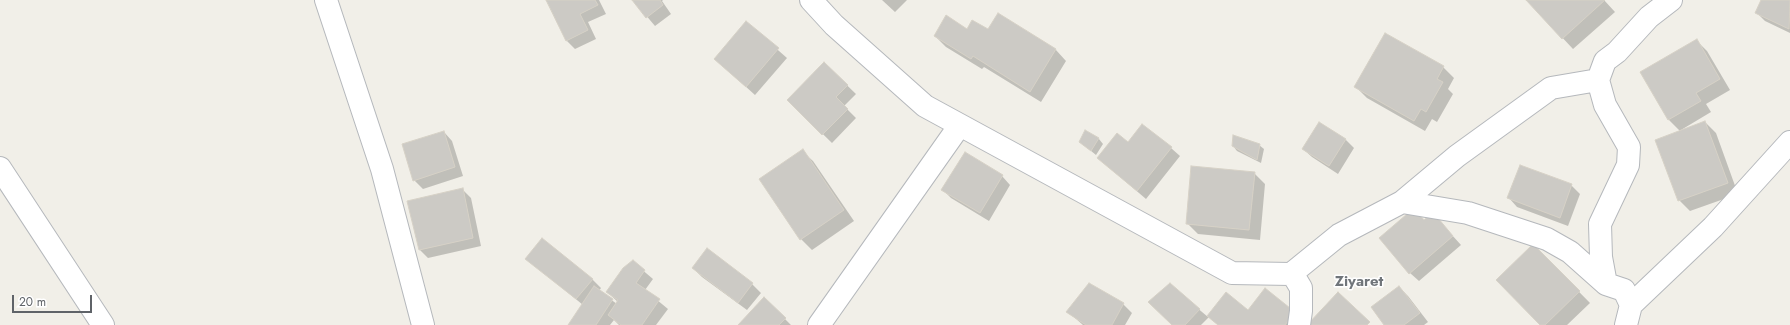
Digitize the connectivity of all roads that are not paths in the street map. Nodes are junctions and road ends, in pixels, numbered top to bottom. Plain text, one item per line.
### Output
1 (326, 0) edge
2 (811, 0) edge
3 (1671, 0) edge
4 (1598, 80) junction
5 (960, 125) junction
6 (1790, 142) edge
7 (0, 168) edge
8 (1402, 202) junction
9 (1292, 273) junction
10 (1606, 284) junction
11 (1628, 315) edge
12 (103, 325) edge
13 (423, 325) edge
14 (819, 325) edge
15 (1300, 325) edge

1 - 13 street
2 - 5 street
3 - 4 street
4 - 8 street
4 - 10 street
5 - 9 street
5 - 14 street
6 - 11 street
7 - 12 street
8 - 9 street
8 - 10 street
9 - 15 street
10 - 11 street

